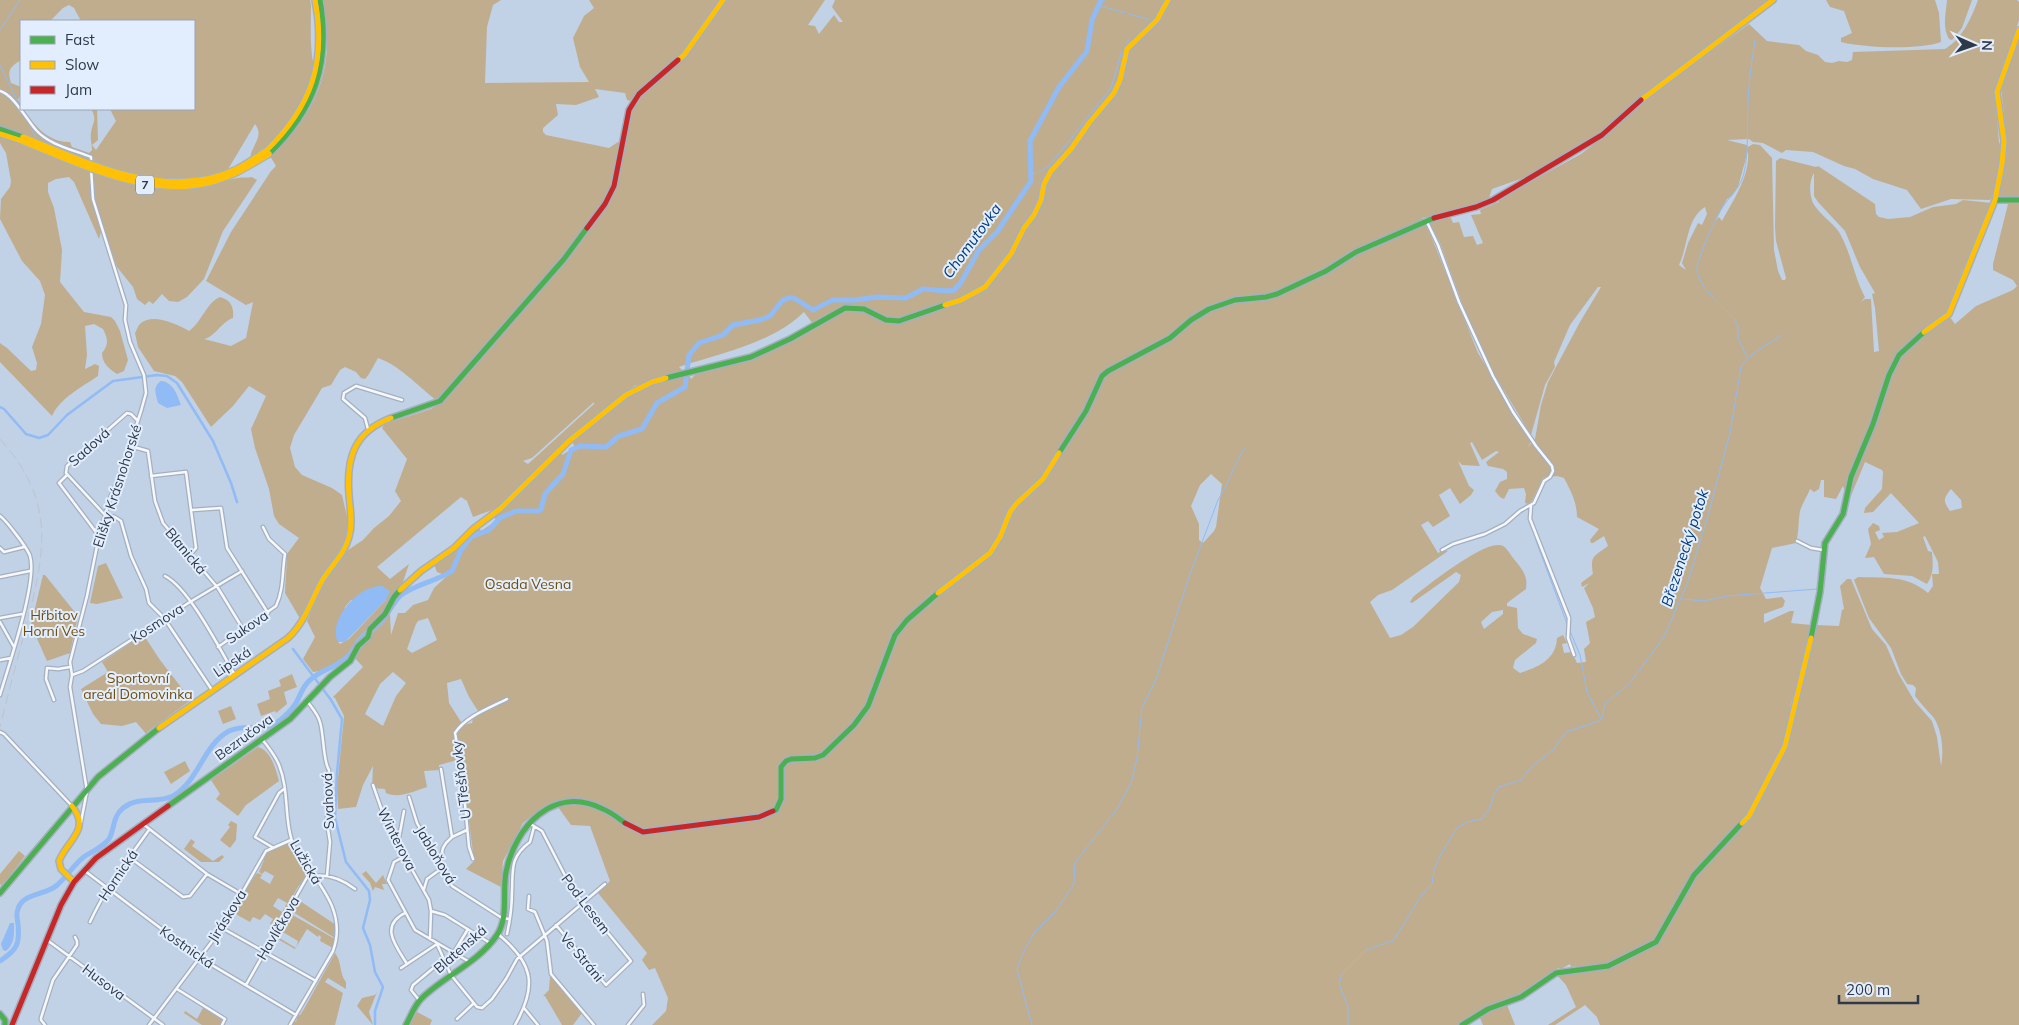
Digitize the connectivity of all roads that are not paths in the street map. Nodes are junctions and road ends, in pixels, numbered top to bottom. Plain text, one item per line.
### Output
1 (315, 0) edge
2 (320, 0) edge
3 (723, 0) edge
4 (1168, 0) edge
5 (1774, 0) edge
6 (2019, 30) edge
7 (0, 91) edge
8 (20, 110) edge
9 (20, 110) edge
10 (0, 129) edge
11 (0, 134) edge
12 (22, 139) junction
13 (268, 153) junction
14 (1995, 200) junction
15 (2019, 200) edge
16 (1426, 220) junction
17 (402, 400) dead end
18 (138, 421) junction
19 (370, 428) junction
20 (130, 446) junction
21 (67, 475) junction
22 (151, 476) junction
23 (1531, 505) junction
24 (192, 510) junction
25 (105, 515) junction
26 (0, 516) edge
27 (262, 527) dead end
28 (99, 536) junction
29 (1797, 540) dead end
30 (24, 547) junction
31 (0, 548) edge
32 (1442, 550) dead end
33 (1824, 550) junction
34 (189, 556) junction
35 (30, 571) junction
36 (242, 572) junction
37 (0, 576) edge
38 (165, 576) dead end
39 (216, 586) junction
40 (190, 602) junction
41 (268, 613) junction
42 (22, 614) junction
43 (0, 618) edge
44 (164, 618) junction
45 (0, 622) edge
46 (243, 629) junction
47 (218, 647) junction
48 (14, 648) junction
49 (1574, 655) dead end
50 (12, 658) junction
51 (0, 660) edge
52 (70, 667) junction
53 (72, 675) junction
54 (235, 675) junction
55 (212, 690) junction
56 (0, 694) edge
57 (507, 699) dead end
58 (54, 700) dead end
59 (307, 702) junction
60 (0, 732) edge
61 (262, 739) junction
62 (441, 769) dead end
63 (373, 785) dead end
64 (87, 788) junction
65 (284, 789) junction
66 (409, 798) dead end
67 (72, 806) junction
68 (404, 811) dead end
69 (81, 822) junction
70 (528, 822) junction
71 (143, 824) junction
72 (534, 828) junction
73 (150, 830) junction
74 (467, 830) junction
75 (452, 837) junction
76 (291, 840) junction
77 (398, 843) junction
78 (272, 847) junction
79 (405, 856) junction
80 (129, 857) junction
81 (473, 859) dead end
82 (440, 866) junction
83 (84, 870) junction
84 (310, 872) junction
85 (207, 874) junction
86 (313, 876) junction
87 (327, 876) junction
88 (74, 882) junction
89 (605, 884) dead end
90 (109, 889) junction
91 (356, 889) dead end
92 (424, 890) junction
93 (0, 893) edge
94 (241, 894) junction
95 (529, 896) dead end
96 (582, 903) junction
97 (431, 911) junction
98 (406, 913) junction
99 (506, 919) junction
100 (90, 922) dead end
101 (556, 925) junction
102 (222, 928) junction
103 (468, 929) junction
104 (498, 934) junction
105 (507, 934) dead end
106 (544, 935) junction
107 (75, 937) dead end
108 (430, 939) junction
109 (46, 940) junction
110 (490, 943) junction
111 (437, 944) junction
112 (265, 952) junction
113 (454, 952) junction
114 (69, 956) junction
115 (520, 956) junction
116 (200, 958) junction
117 (443, 960) junction
118 (468, 961) junction
119 (631, 961) joint
120 (407, 964) junction
121 (401, 968) dead end
122 (451, 975) junction
123 (316, 981) junction
124 (246, 985) junction
125 (177, 989) junction
126 (643, 994) dead end
127 (420, 1000) junction
128 (474, 1003) junction
129 (524, 1008) junction
130 (0, 1014) edge
131 (296, 1015) junction
132 (154, 1019) junction
133 (457, 1019) dead end
134 (5, 1025) edge
135 (12, 1025) edge
136 (45, 1025) edge
137 (149, 1025) edge
138 (163, 1025) edge
139 (222, 1025) edge
140 (290, 1025) edge
141 (406, 1025) edge
142 (515, 1025) edge
143 (538, 1025) edge
144 (594, 1025) edge
145 (628, 1025) edge
146 (1462, 1025) edge

1 - 13 main road, 7
2 - 13 main road, 7
3 - 19 main road
4 - 59 main road, Bezručova
5 - 16 main road
6 - 14 main road
7 - 8 street, Elišky Krásnohorské
9 - 18 street, Elišky Krásnohorské
10 - 12 main road, 7
11 - 12 main road, 7
12 - 13 main road, 7, bridge
14 - 15 main road
14 - 33 main road
16 - 23 street
16 - 70 main road, Blatenská
17 - 19 street
18 - 20 street, Elišky Krásnohorské
18 - 21 street, Sadová
19 - 54 main road, Lipská
20 - 22 street, Blanická
20 - 25 street, Elišky Krásnohorské
21 - 25 street, Sadová
21 - 28 street
22 - 24 street
22 - 34 street, Blanická
23 - 32 street
23 - 49 street
24 - 34 street
24 - 36 street
25 - 28 street, Elišky Krásnohorské
25 - 44 street, Sadová
26 - 30 street
27 - 41 street, Sukova
28 - 52 street, Elišky Krásnohorské
29 - 33 street
30 - 31 street
30 - 35 street
33 - 146 main road
34 - 39 street, Blanická
35 - 37 street
35 - 42 street
36 - 39 street, Kosmova
36 - 41 street
38 - 40 street
39 - 40 street, Kosmova
39 - 46 street, Blanická
40 - 44 street, Kosmova
40 - 47 street
41 - 46 street, Sukova
42 - 43 street
42 - 48 street
44 - 53 street, Kosmova
44 - 55 street
45 - 48 street
46 - 47 street, Sukova
47 - 54 street
48 - 50 street
50 - 51 street
50 - 56 street
52 - 53 street, Elišky Krásnohorské
52 - 58 street
53 - 64 street, Elišky Krásnohorské
54 - 55 main road, Lipská
55 - 64 main road, Lipská
57 - 74 street, U Třešňovky
59 - 61 main road, Bezručova
59 - 87 street, Svahová
60 - 67 street
61 - 65 street, Lužická
61 - 71 main road, Bezručova
62 - 75 street
63 - 77 street, Winterova
64 - 67 main road, Lipská
64 - 69 street, Elišky Krásnohorské
65 - 76 street, Lužická
65 - 78 street
66 - 82 street, Jabloňová
67 - 69 main road
67 - 93 main road, Lipská
68 - 77 street
69 - 88 main road
70 - 72 street, Pod Lesem
70 - 99 main road, Blatenská
71 - 73 street
71 - 83 main road, Bezručova
72 - 96 street, Pod Lesem
72 - 99 street
73 - 80 street, Hornická
73 - 85 street
74 - 75 street
74 - 81 street, U Třešňovky
75 - 82 street
76 - 78 street
76 - 84 street, Lužická
77 - 79 street, Winterova
78 - 94 street, Jiráskova
79 - 92 street, Winterova
79 - 98 street
80 - 85 street
80 - 90 street, Hornická
82 - 92 street
82 - 99 street, Jabloňová
83 - 88 main road, Bezručova
83 - 90 street, Kostnická
84 - 86 street, Lužická
84 - 112 street, Havlíčkova
85 - 94 street
86 - 87 street
86 - 123 street, Lužická
87 - 91 street
88 - 109 main road, Bezručova
89 - 96 street
90 - 100 street, Hornická
90 - 116 street, Kostnická
92 - 97 street, Winterova
94 - 102 street, Jiráskova
95 - 106 street
96 - 101 street
96 - 119 street, Pod Lesem
97 - 103 street
97 - 108 street
98 - 108 street
98 - 120 street
99 - 104 main road, Blatenská
99 - 105 street
101 - 106 street
101 - 119 street, Ve Stráni
102 - 112 street
102 - 116 street, Jiráskova
103 - 110 street
103 - 113 street
104 - 110 main road, Blatenská
104 - 115 street
106 - 115 street
106 - 144 street
107 - 114 street
108 - 111 street
109 - 114 street, Husova
109 - 135 main road, Bezručova
110 - 118 main road, Blatenská
111 - 113 street
111 - 117 street
111 - 120 street
112 - 123 street
112 - 124 street, Havlíčkova
113 - 118 street
114 - 132 street, Husova
114 - 136 street
115 - 128 street
115 - 129 street
116 - 124 street, Kostnická
116 - 125 street, Jiráskova
117 - 122 street
117 - 127 street
118 - 122 main road, Blatenská
120 - 121 street
122 - 127 main road, Blatenská
122 - 128 street
123 - 131 street, Lužická
124 - 131 street, Kostnická
125 - 132 street, Jiráskova
125 - 139 street
126 - 145 street
127 - 141 main road, Blatenská
128 - 133 street
129 - 142 street
129 - 143 street
130 - 134 main road
131 - 140 street, Lužická
132 - 137 street, Jiráskova
132 - 138 street, Husova

